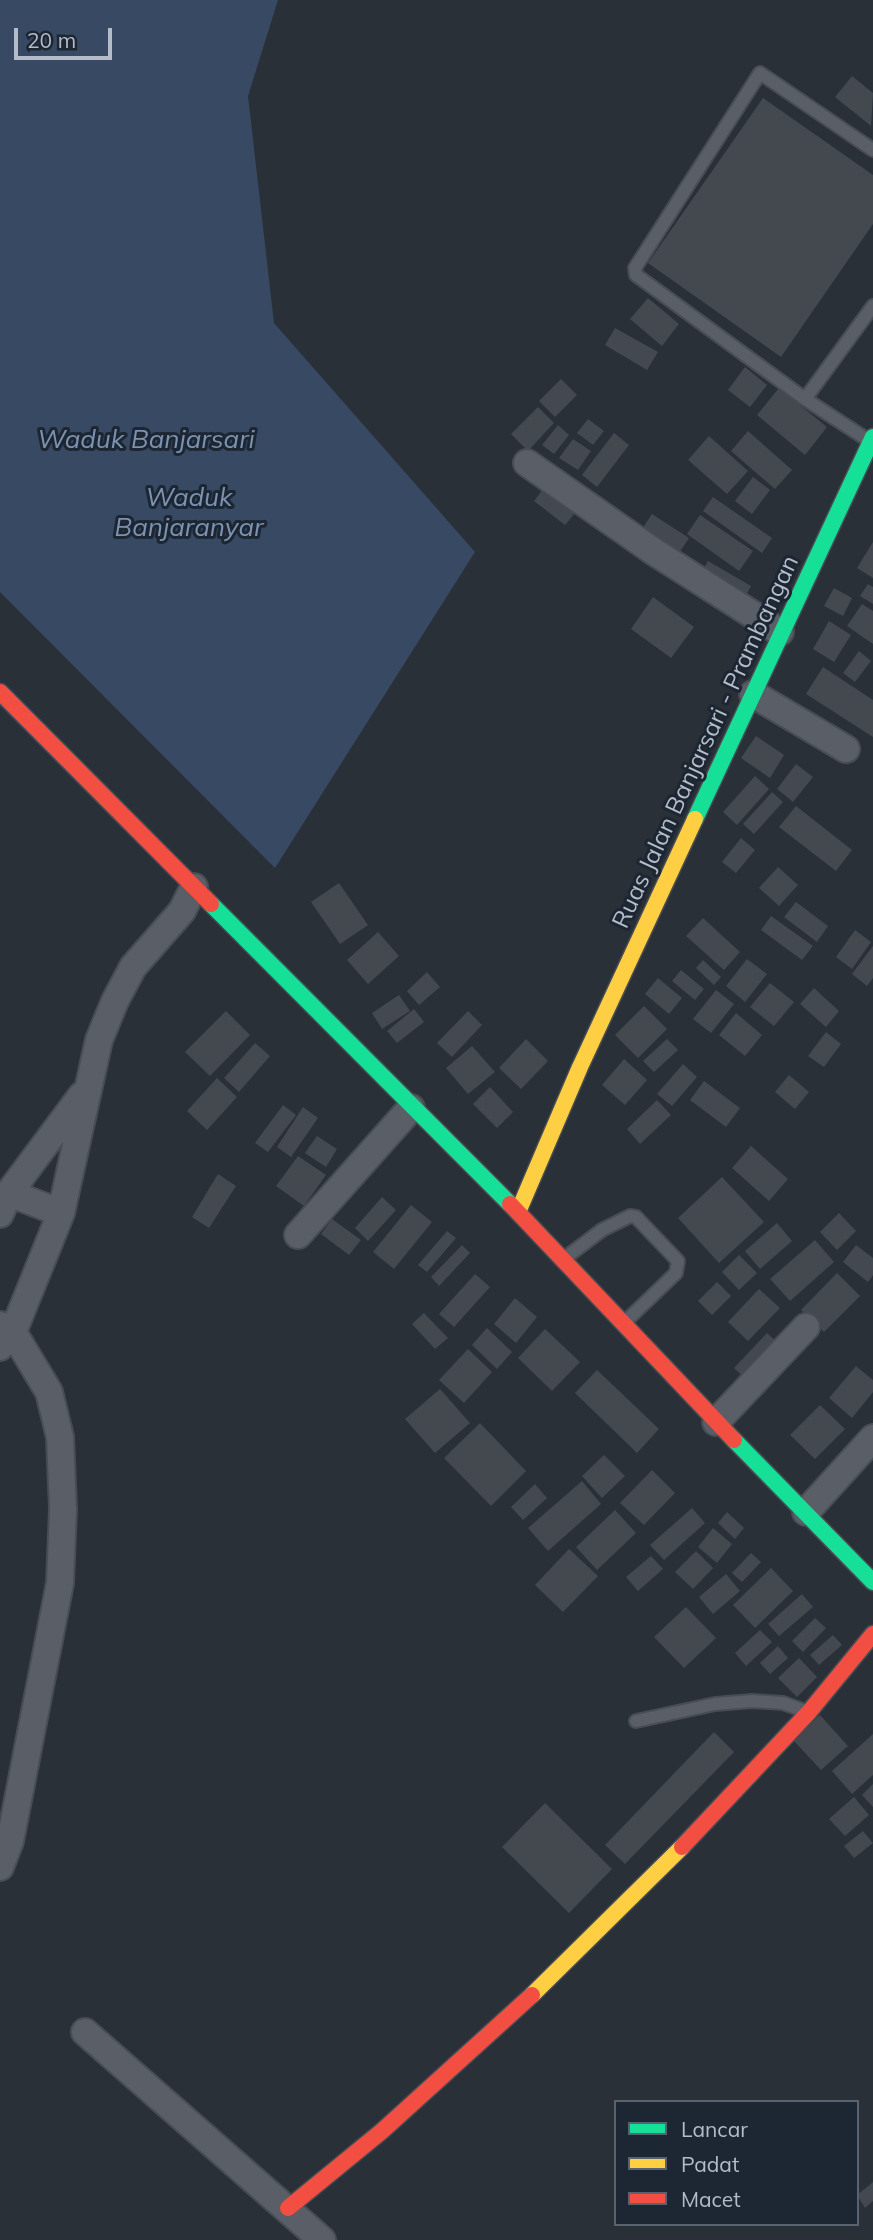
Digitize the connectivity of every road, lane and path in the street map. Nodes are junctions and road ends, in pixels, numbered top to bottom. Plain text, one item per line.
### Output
1 (873, 150) edge
2 (873, 306) edge
3 (805, 400) junction
4 (872, 439) edge
5 (527, 463) dead end
6 (780, 632) junction
7 (0, 692) edge
8 (752, 694) junction
9 (846, 749) dead end
10 (194, 887) junction
11 (88, 1088) junction
12 (411, 1108) junction
13 (4, 1204) edge
14 (517, 1212) junction
15 (61, 1213) junction
16 (298, 1235) dead end
17 (563, 1260) junction
18 (623, 1324) junction
19 (806, 1327) dead end
20 (4, 1335) edge
21 (716, 1422) junction
22 (873, 1438) edge
23 (806, 1513) junction
24 (873, 1582) edge
25 (873, 1634) edge
26 (809, 1712) junction
27 (636, 1721) dead end
28 (0, 1867) edge
29 (85, 2032) dead end
30 (293, 2205) junction
31 (323, 2240) edge

1 - 3 lane
2 - 3 lane
3 - 4 lane
4 - 6 main road, Ruas Jalan Banjarsari - Prambangan
5 - 6 street
6 - 8 main road, Ruas Jalan Banjarsari - Prambangan
7 - 10 main road
8 - 9 street
8 - 14 main road, Ruas Jalan Banjarsari - Prambangan
10 - 11 street
10 - 12 main road
11 - 13 street
11 - 15 street
12 - 14 main road
12 - 16 street
13 - 15 street
14 - 17 main road
15 - 20 street
17 - 18 main road
17 - 18 lane
18 - 21 main road
19 - 21 street
20 - 28 street
21 - 23 main road
22 - 23 street
23 - 24 main road
25 - 26 main road
26 - 27 lane
26 - 30 main road
29 - 30 street
30 - 31 street

